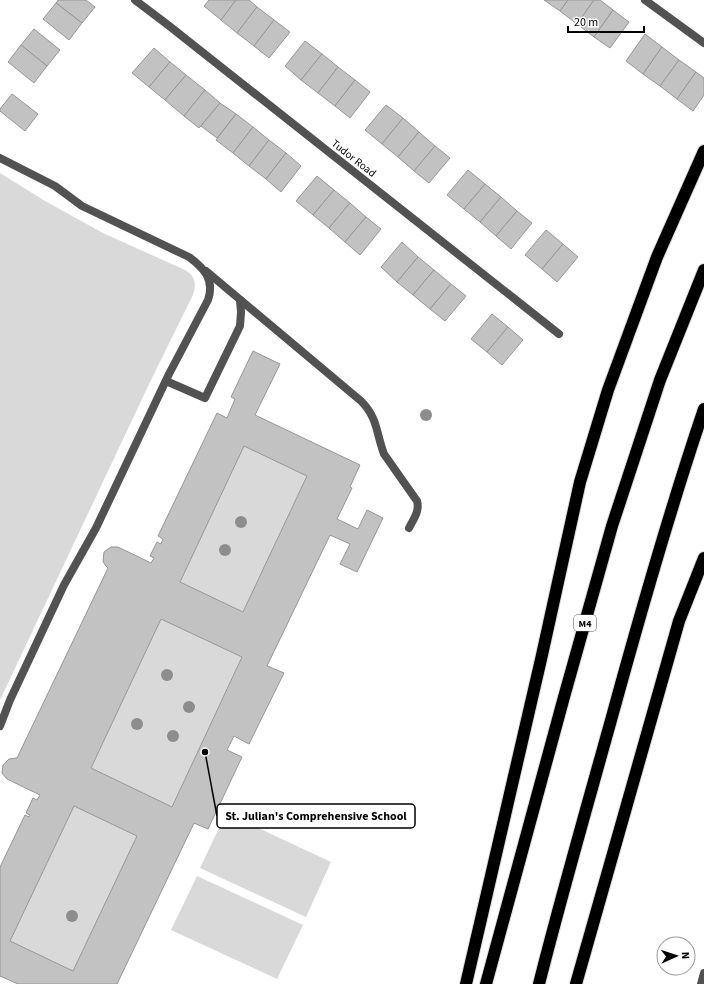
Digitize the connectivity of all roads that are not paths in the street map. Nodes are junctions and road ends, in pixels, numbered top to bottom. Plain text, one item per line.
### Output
1 (135, 0) edge
2 (645, 0) edge
3 (704, 43) edge
4 (704, 151) edge
5 (0, 158) edge
6 (200, 265) junction
7 (704, 270) edge
8 (240, 300) junction
9 (559, 334) dead end
10 (166, 381) junction
11 (704, 409) edge
12 (410, 528) dead end
13 (704, 558) edge
14 (0, 726) edge
15 (466, 984) edge
16 (486, 984) edge
17 (539, 984) edge
18 (576, 984) edge

1 - 9 street, Tudor Road
2 - 3 street
4 - 15 highway
5 - 6 street
6 - 8 street
6 - 10 street
7 - 16 highway, M4
8 - 10 street
8 - 12 street
10 - 14 street
11 - 17 highway
13 - 18 highway

